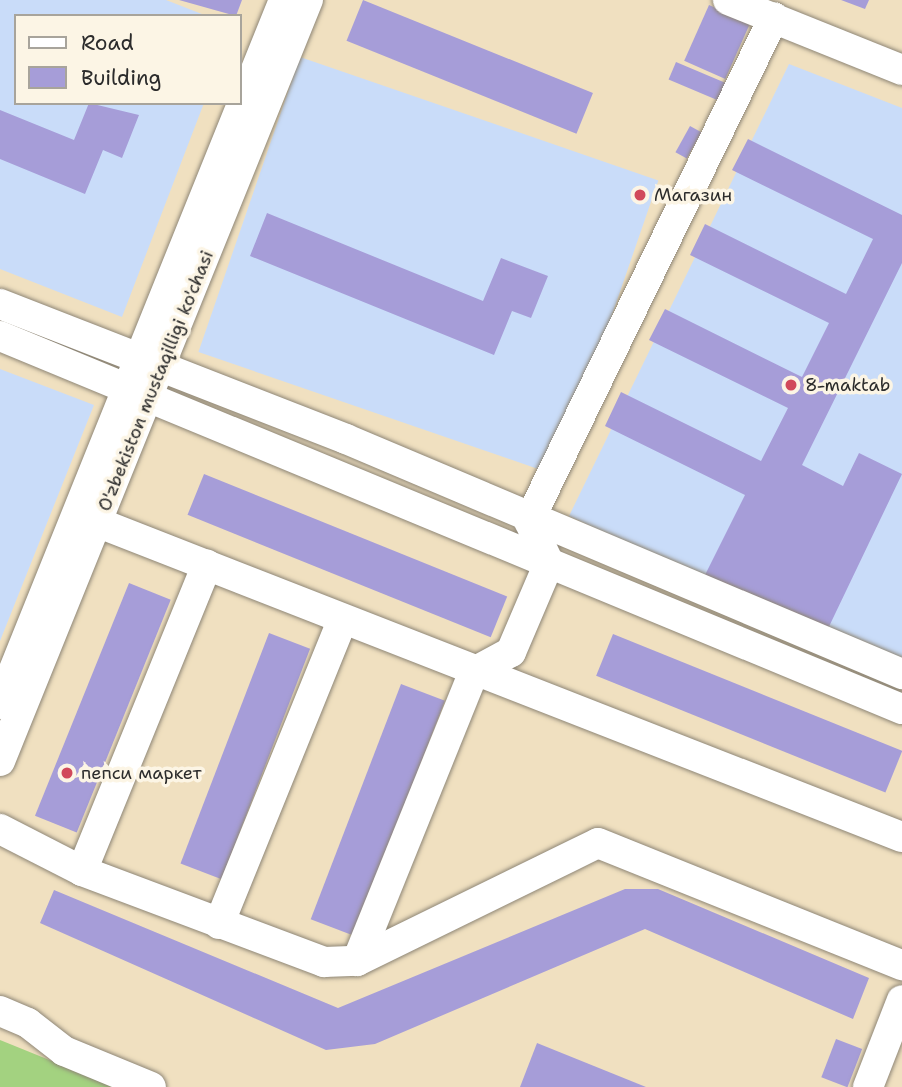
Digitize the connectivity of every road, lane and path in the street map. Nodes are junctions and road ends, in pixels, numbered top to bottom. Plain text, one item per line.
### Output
1 (284, 0) edge
2 (308, 0) edge
3 (728, 0) edge
4 (774, 17) junction
5 (902, 70) edge
6 (0, 304) edge
7 (0, 336) edge
8 (150, 362) junction
9 (138, 390) junction
10 (529, 521) junction
11 (99, 523) junction
12 (549, 563) junction
13 (207, 565) junction
14 (342, 619) junction
15 (474, 672) junction
16 (902, 674) edge
17 (0, 704) edge
18 (902, 709) edge
19 (0, 761) edge
20 (0, 828) edge
21 (902, 837) edge
22 (82, 871) junction
23 (219, 924) junction
24 (357, 961) junction
25 (902, 965) edge
26 (902, 1000) edge
27 (0, 1011) edge
28 (151, 1087) edge
29 (868, 1087) edge

1 - 8 street, O'zbekiston mustaqilligi ko'chasi
2 - 8 street, O'zbekiston mustaqilligi ko'chasi
3 - 4 street
4 - 5 street
4 - 10 street
6 - 8 street
7 - 9 street
8 - 9 street, O'zbekiston mustaqilligi ko'chasi
8 - 10 street
9 - 11 street, O'zbekiston mustaqilligi ko'chasi
9 - 12 street
9 - 17 street, O'zbekiston mustaqilligi ko'chasi
10 - 12 street
10 - 16 street
11 - 13 street
11 - 19 street, O'zbekiston mustaqilligi ko'chasi
12 - 15 street
12 - 18 street
13 - 14 street
13 - 22 street
14 - 15 street
14 - 23 street
15 - 21 street
15 - 24 street
20 - 22 street
22 - 23 street
23 - 24 street
24 - 25 street
26 - 29 street
27 - 28 street

